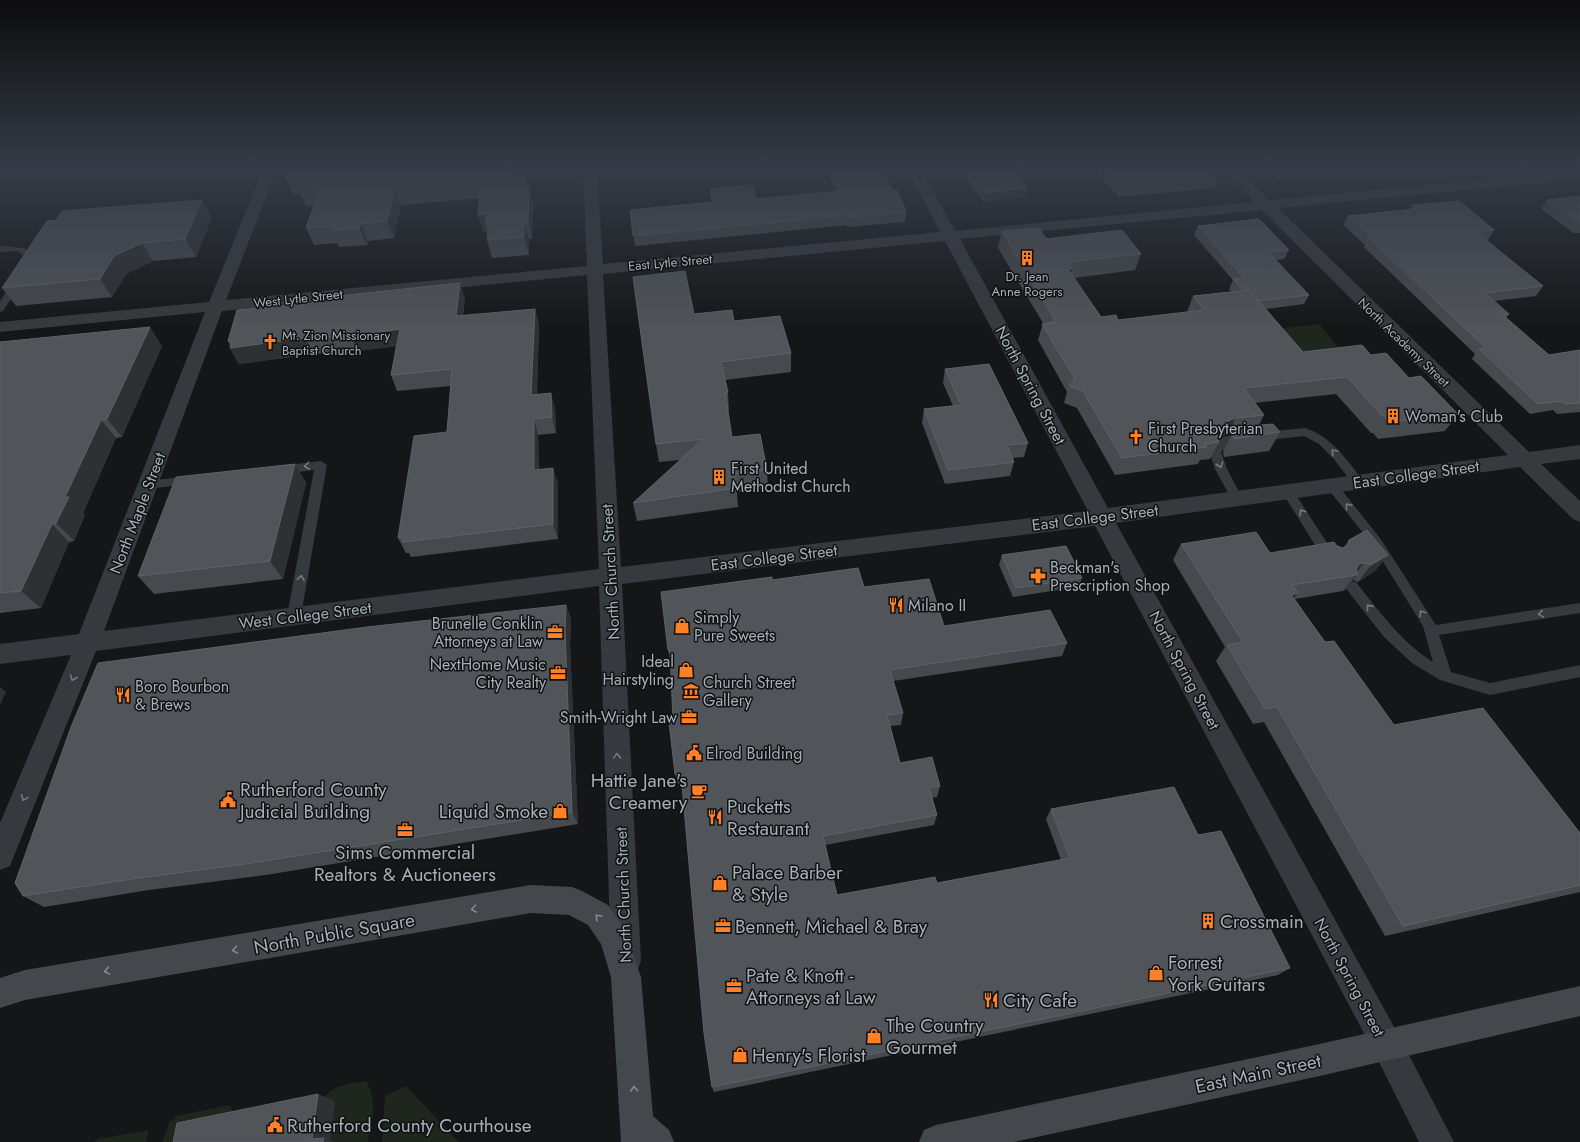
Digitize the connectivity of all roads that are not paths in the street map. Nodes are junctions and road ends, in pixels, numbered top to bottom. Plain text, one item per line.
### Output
1 (249, 222) edge
2 (593, 222) edge
3 (943, 222) edge
4 (1090, 222) edge
5 (1283, 222) edge
6 (951, 236) junction
7 (0, 249) edge
8 (596, 269) junction
9 (24, 271) edge
10 (12, 291) edge
11 (215, 307) junction
12 (0, 309) edge
13 (0, 327) edge
14 (1580, 452) edge
15 (1525, 460) junction
16 (268, 471) edge
17 (200, 479) edge
18 (1358, 482) junction
19 (147, 485) junction
20 (1332, 486) junction
21 (1288, 492) junction
22 (1237, 499) junction
23 (1580, 514) edge
24 (1102, 517) junction
25 (1330, 558) edge
26 (610, 577) junction
27 (1351, 586) edge
28 (1580, 608) edge
29 (294, 616) junction
30 (1431, 631) junction
31 (88, 642) junction
32 (0, 654) edge
33 (1580, 671) edge
34 (1445, 676) junction
35 (0, 856) edge
36 (626, 977) junction
37 (0, 993) edge
38 (1580, 1001) edge
39 (1387, 1045) junction
40 (644, 1136) edge
41 (976, 1138) edge
42 (936, 1142) edge
43 (1437, 1142) edge

1 - 11 street, North Maple Street
2 - 8 street, North Church Street
3 - 6 street, North Spring Street
4 - 6 street, East Lytle Street
5 - 15 street, North Academy Street
6 - 8 street, East Lytle Street
6 - 24 street, North Spring Street
7 - 9 lane
8 - 11 street, West Lytle Street
8 - 26 street, North Church Street
10 - 12 lane
11 - 13 street, West Lytle Street
11 - 19 street, North Maple Street
14 - 15 street, East College Street
15 - 18 street, East College Street
15 - 23 street, North Academy Street
29 -> 16 lane
17 - 19 lane
18 - 20 street, East College Street
18 -> 22 lane
19 - 31 street, North Maple Street
20 - 21 street, East College Street
30 -> 20 lane
21 - 22 street, East College Street
25 -> 21 lane
22 - 24 street, East College Street
24 - 26 street, East College Street
24 - 39 street, North Spring Street
26 - 29 street, West College Street
36 -> 26 street, North Church Street
34 -> 27 lane
28 -> 30 lane
29 - 31 street, West College Street
30 - 34 lane
31 - 32 street, West College Street
31 -> 35 street, North Maple Street
33 - 34 lane
36 -> 37 street, North Public Square
40 -> 36 street, North Church Street
38 - 39 street, East Main Street
39 - 41 street, East Main Street
39 - 43 street, North Spring Street
41 - 42 street, East Main Street

